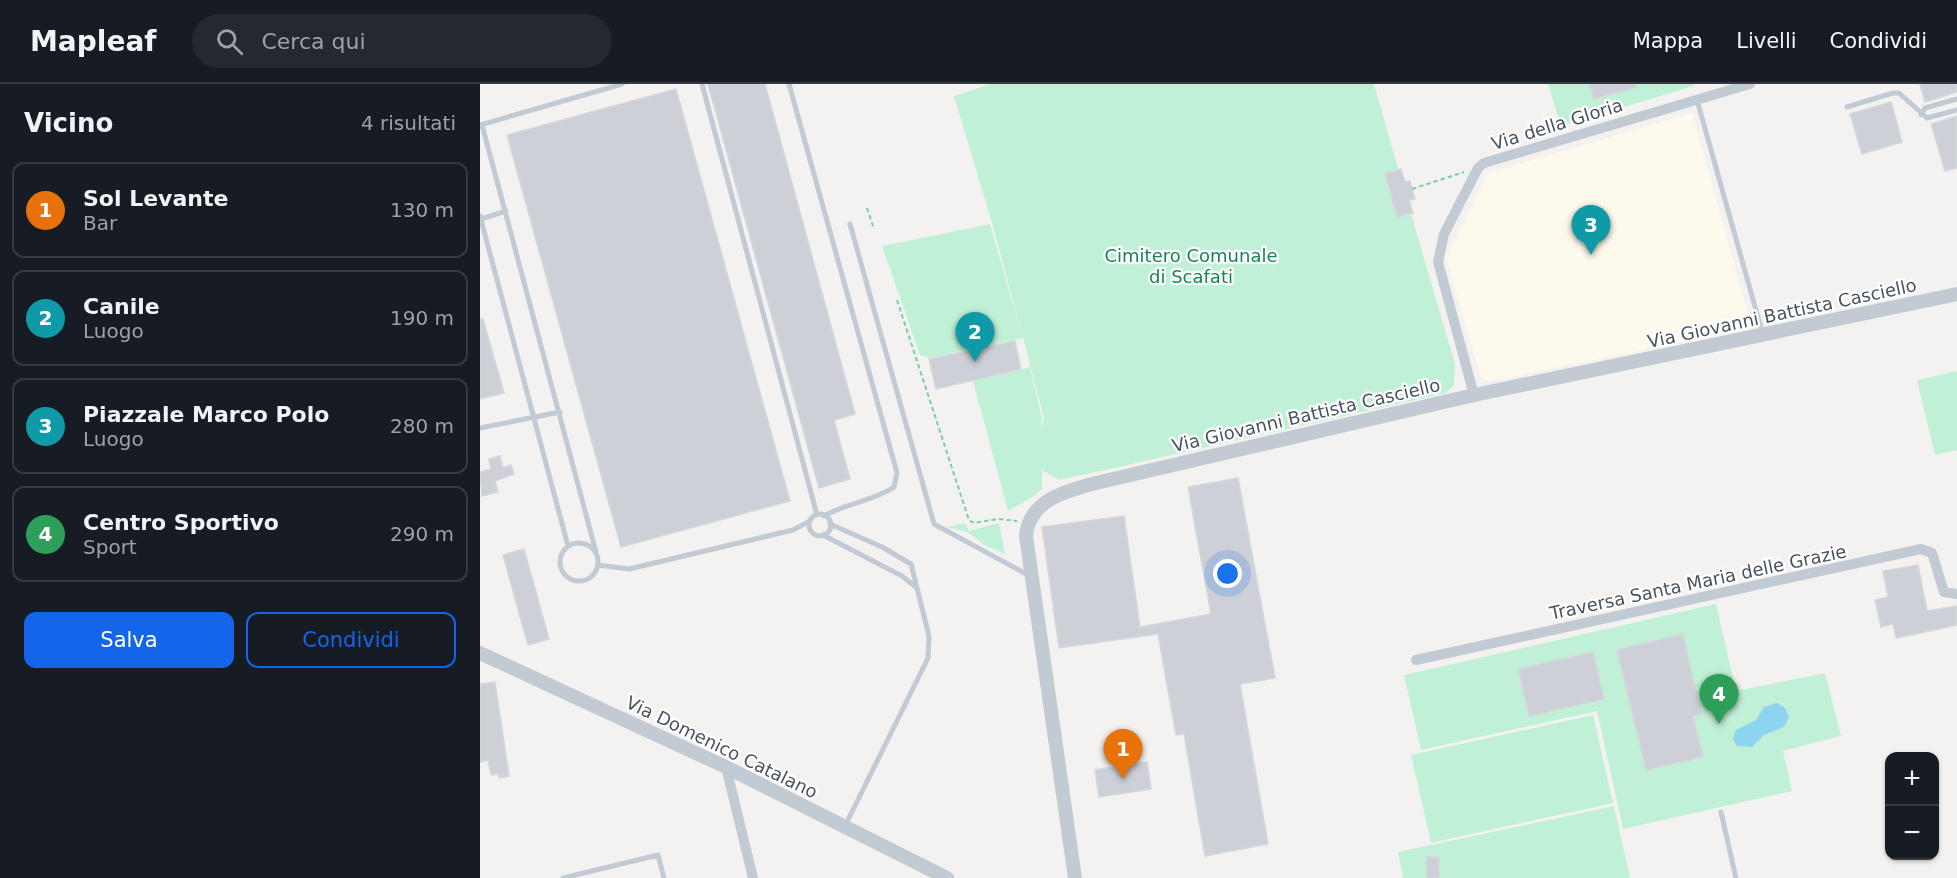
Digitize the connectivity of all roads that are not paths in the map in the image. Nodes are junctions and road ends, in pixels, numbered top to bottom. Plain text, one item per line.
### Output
1 (622, 84) edge
2 (702, 84) edge
3 (789, 84) edge
4 (1750, 84) edge
5 (1957, 99) edge
6 (1697, 100) junction
7 (1847, 107) dead end
8 (1957, 110) edge
9 (1921, 115) junction
10 (481, 125) edge
11 (506, 211) junction
12 (480, 217) edge
13 (850, 224) dead end
14 (1957, 294) edge
15 (1763, 336) junction
16 (1474, 395) junction
17 (560, 412) junction
18 (534, 418) junction
19 (480, 428) edge
20 (821, 515) junction
21 (810, 521) junction
22 (830, 524) junction
23 (793, 530) junction
24 (813, 533) junction
25 (823, 535) junction
26 (568, 546) junction
27 (596, 552) junction
28 (598, 565) junction
29 (1031, 577) junction
30 (919, 589) junction
31 (1957, 594) edge
32 (480, 653) edge
33 (1416, 660) dead end
34 (726, 767) junction
35 (1721, 812) dead end
36 (845, 826) junction
37 (563, 878) edge
38 (664, 878) edge
39 (753, 878) edge
40 (947, 878) edge
41 (1075, 878) edge
42 (1736, 878) edge

1 - 10 lane
2 - 20 lane
3 - 20 lane
4 - 6 street, Via della Gloria
5 - 9 lane
6 - 15 lane
6 - 16 street, Via della Gloria
7 - 9 lane
8 - 9 lane
10 - 11 lane
11 - 12 lane
11 - 17 lane
12 - 18 lane
13 - 29 lane
14 - 15 street, Via Giovanni Battista Casciello
15 - 16 street, Via Giovanni Battista Casciello
16 - 29 street, Via Giovanni Battista Casciello
17 - 18 lane
17 - 27 lane
18 - 19 lane
18 - 26 lane
20 - 21 lane
20 - 22 lane
21 - 23 lane
21 - 24 lane
22 - 25 lane
22 - 30 lane
23 - 24 lane
23 - 28 lane
24 - 25 lane
25 - 30 lane
26 - 27 lane
26 - 28 lane
27 - 28 lane
29 - 41 street
30 - 36 lane
31 - 33 street, Traversa Santa Maria delle Grazie
32 - 34 street, Via Domenico Catalano
34 - 36 street, Via Domenico Catalano
34 - 39 street
35 - 42 lane
36 - 40 street, Via Domenico Catalano
37 - 38 lane

